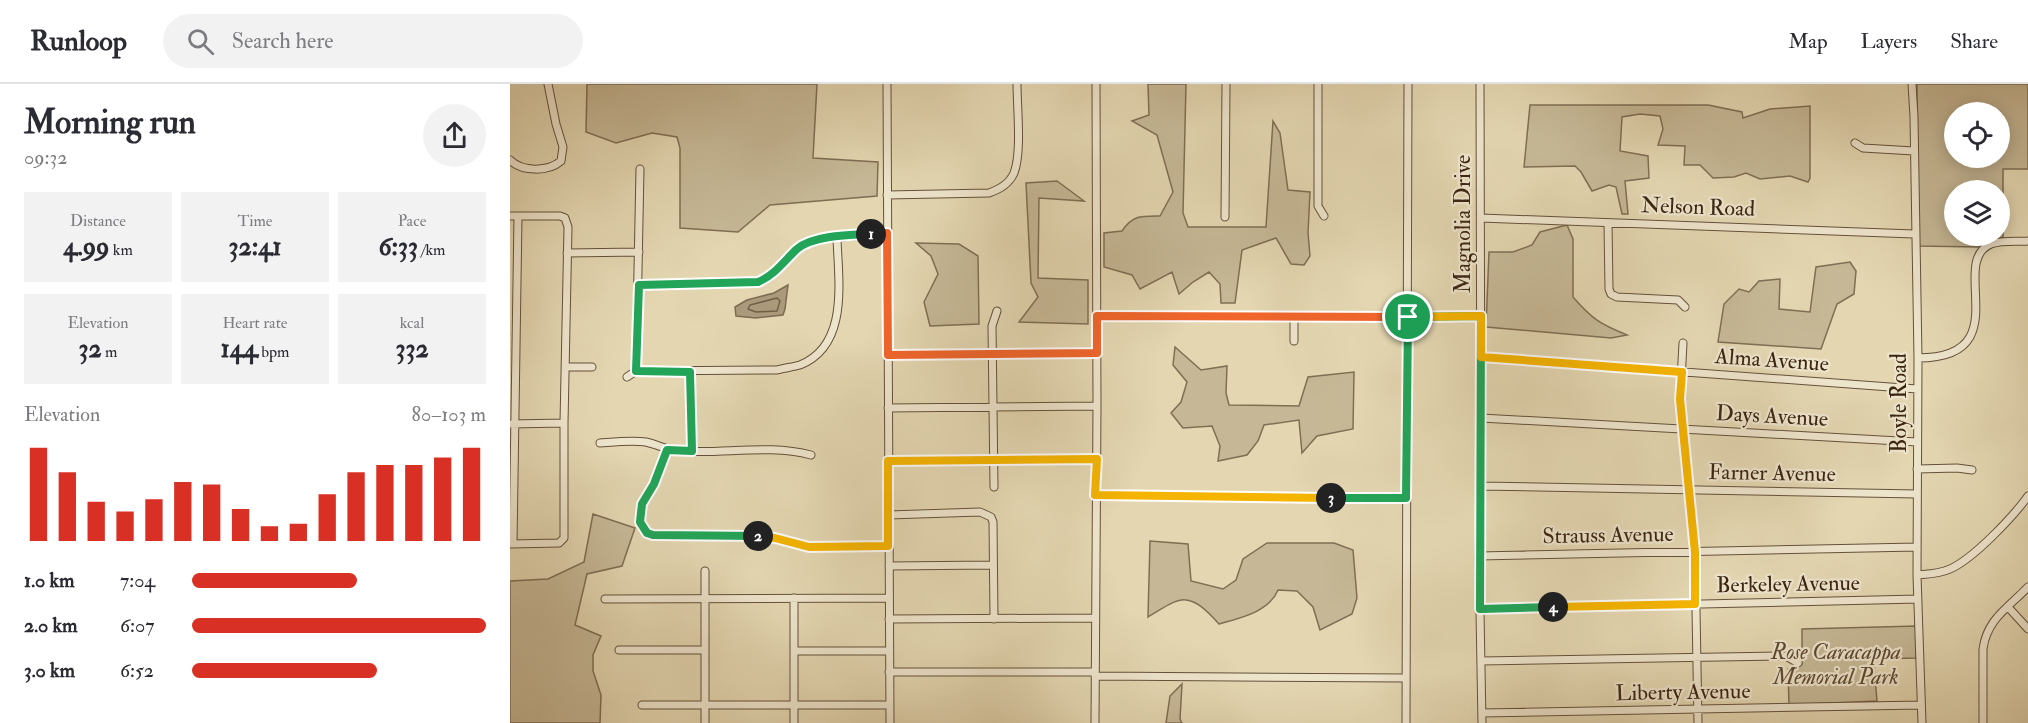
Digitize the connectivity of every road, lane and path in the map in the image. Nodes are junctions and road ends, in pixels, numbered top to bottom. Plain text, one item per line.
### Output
1 (549, 84) edge
2 (887, 84) edge
3 (1017, 84) edge
4 (1096, 84) edge
5 (1226, 84) edge
6 (1318, 84) edge
7 (1408, 84) edge
8 (1480, 84) edge
9 (1911, 84) edge
10 (1856, 143) dead end
11 (1914, 151) junction
12 (510, 160) edge
13 (640, 168) dead end
14 (887, 195) junction
15 (510, 216) edge
16 (518, 216) junction
17 (1324, 216) dead end
18 (1225, 217) dead end
19 (1481, 218) junction
20 (1608, 223) junction
21 (887, 233) junction
22 (1914, 234) junction
23 (837, 237) junction
24 (2028, 241) edge
25 (639, 252) junction
26 (567, 253) junction
27 (639, 285) junction
28 (1685, 307) dead end
29 (997, 311) dead end
30 (1097, 316) junction
31 (1294, 316) junction
32 (1481, 316) junction
33 (1408, 317) junction
34 (1294, 341) dead end
35 (1683, 343) dead end
36 (1097, 353) junction
37 (992, 354) junction
38 (888, 355) junction
39 (1481, 357) junction
40 (1918, 358) junction
41 (565, 367) junction
42 (592, 367) dead end
43 (636, 371) junction
44 (690, 372) junction
45 (1682, 372) junction
46 (627, 377) dead end
47 (1917, 389) junction
48 (1097, 406) junction
49 (993, 407) junction
50 (888, 408) junction
51 (1482, 418) junction
52 (564, 423) junction
53 (512, 424) edge
54 (1683, 429) junction
55 (1917, 442) junction
56 (600, 443) dead end
57 (667, 450) junction
58 (692, 451) junction
59 (811, 455) dead end
60 (1097, 459) junction
61 (994, 460) junction
62 (888, 461) junction
63 (1917, 469) junction
64 (1972, 470) dead end
65 (1481, 486) junction
66 (994, 487) dead end
67 (1688, 489) junction
68 (1917, 494) junction
69 (1095, 495) junction
70 (2028, 496) edge
71 (1406, 498) junction
72 (888, 515) junction
73 (511, 544) edge
74 (888, 546) junction
75 (1917, 547) junction
76 (1695, 552) junction
77 (1479, 556) junction
78 (993, 565) junction
79 (889, 566) junction
80 (705, 571) dead end
81 (1917, 574) junction
82 (2028, 587) edge
83 (704, 598) junction
84 (794, 598) junction
85 (889, 598) junction
86 (605, 599) dead end
87 (1918, 599) junction
88 (1695, 604) junction
89 (2008, 607) junction
90 (1480, 609) junction
91 (1095, 618) junction
92 (994, 619) junction
93 (889, 620) junction
94 (2028, 629) edge
95 (619, 650) dead end
96 (704, 650) junction
97 (794, 651) junction
98 (889, 651) junction
99 (1697, 657) junction
100 (1481, 661) junction
101 (1798, 663) dead end
102 (890, 672) junction
103 (1095, 674) junction
104 (1405, 678) junction
105 (794, 703) junction
106 (642, 705) dead end
107 (889, 705) junction
108 (1921, 705) junction
109 (705, 706) junction
110 (1698, 710) junction
111 (1482, 713) junction
112 (705, 723) edge
113 (794, 723) edge
114 (890, 723) edge
115 (1095, 723) edge
116 (1406, 723) edge
117 (1482, 723) edge
118 (1698, 723) edge
119 (1922, 723) edge
120 (1983, 723) edge

1 - 12 street
2 - 14 street
3 - 14 street
4 - 30 street
5 - 18 street
6 - 17 street
7 - 33 street
8 - 19 street, Magnolia Drive
9 - 11 street, Boyle Road
10 - 11 street
11 - 22 street, Boyle Road
13 - 25 street
14 - 21 street
15 - 16 street
16 - 26 street
16 - 53 street
19 - 20 street, Nelson Road
19 - 32 street, Magnolia Drive
20 - 22 street, Nelson Road
20 - 28 street
21 - 23 street
21 - 38 street
22 - 40 street, Boyle Road
23 - 27 street
23 - 44 street
24 - 40 street
25 - 26 street
25 - 27 street
26 - 41 street
27 - 43 street
29 - 37 street
30 - 31 street
30 - 36 street
31 - 33 street
31 - 34 street
32 - 33 street
32 - 39 street, Magnolia Drive
33 - 71 street
35 - 45 street
36 - 37 street
36 - 48 street
37 - 38 street
37 - 49 street
38 - 50 street
39 - 45 street, Alma Avenue
39 - 51 street, Magnolia Drive
40 - 47 street, Boyle Road
41 - 42 street
41 - 52 street
43 - 44 street
43 - 46 street
44 - 58 street
45 - 47 street, Alma Avenue
45 - 54 street
47 - 55 street, Boyle Road
48 - 49 street
48 - 60 street
49 - 50 street
49 - 61 street
50 - 62 street
51 - 54 street, Days Avenue
51 - 65 street, Magnolia Drive
52 - 53 street
52 - 73 street
53 - 73 street
54 - 55 street, Days Avenue
54 - 67 street
55 - 63 street, Boyle Road
56 - 57 street
57 - 58 street
57 - 74 street
58 - 59 street
60 - 61 street
60 - 69 street
61 - 62 street
61 - 66 street
62 - 72 street
63 - 64 street
63 - 68 street, Boyle Road
65 - 67 street, Farner Avenue
65 - 77 street, Magnolia Drive
67 - 68 street, Farner Avenue
67 - 76 street
68 - 75 street, Boyle Road
69 - 71 street
69 - 91 street
70 - 81 street
71 - 104 street
72 - 74 street
72 - 78 street
74 - 79 street
75 - 76 street, Strauss Avenue
75 - 81 street, Boyle Road
76 - 77 street, Strauss Avenue
76 - 88 street
77 - 90 street, Magnolia Drive
78 - 79 street
78 - 92 street
79 - 85 street
80 - 83 street
81 - 87 street, Boyle Road
82 - 89 street
83 - 84 street
83 - 86 street
83 - 96 street
84 - 85 street
84 - 97 street
85 - 93 street
87 - 88 street, Berkeley Avenue
87 - 108 street, Boyle Road
88 - 90 street, Berkeley Avenue
88 - 99 street
89 - 94 street
89 - 120 street
90 - 100 street, Magnolia Drive
91 - 92 street
91 - 103 street
92 - 93 street
93 - 98 street
95 - 96 street
96 - 109 street
97 - 98 street
97 - 105 street
98 - 102 street
99 - 100 street
99 - 101 street
99 - 110 street
100 - 111 street, Magnolia Drive
102 - 103 street
102 - 107 street
103 - 104 street
103 - 115 street
104 - 116 street
105 - 107 street
105 - 109 street
105 - 113 street
106 - 109 street
107 - 114 street
108 - 110 street, Liberty Avenue
108 - 119 street, Boyle Road
109 - 112 street
110 - 111 street, Liberty Avenue
110 - 118 street
111 - 117 street, Magnolia Drive

